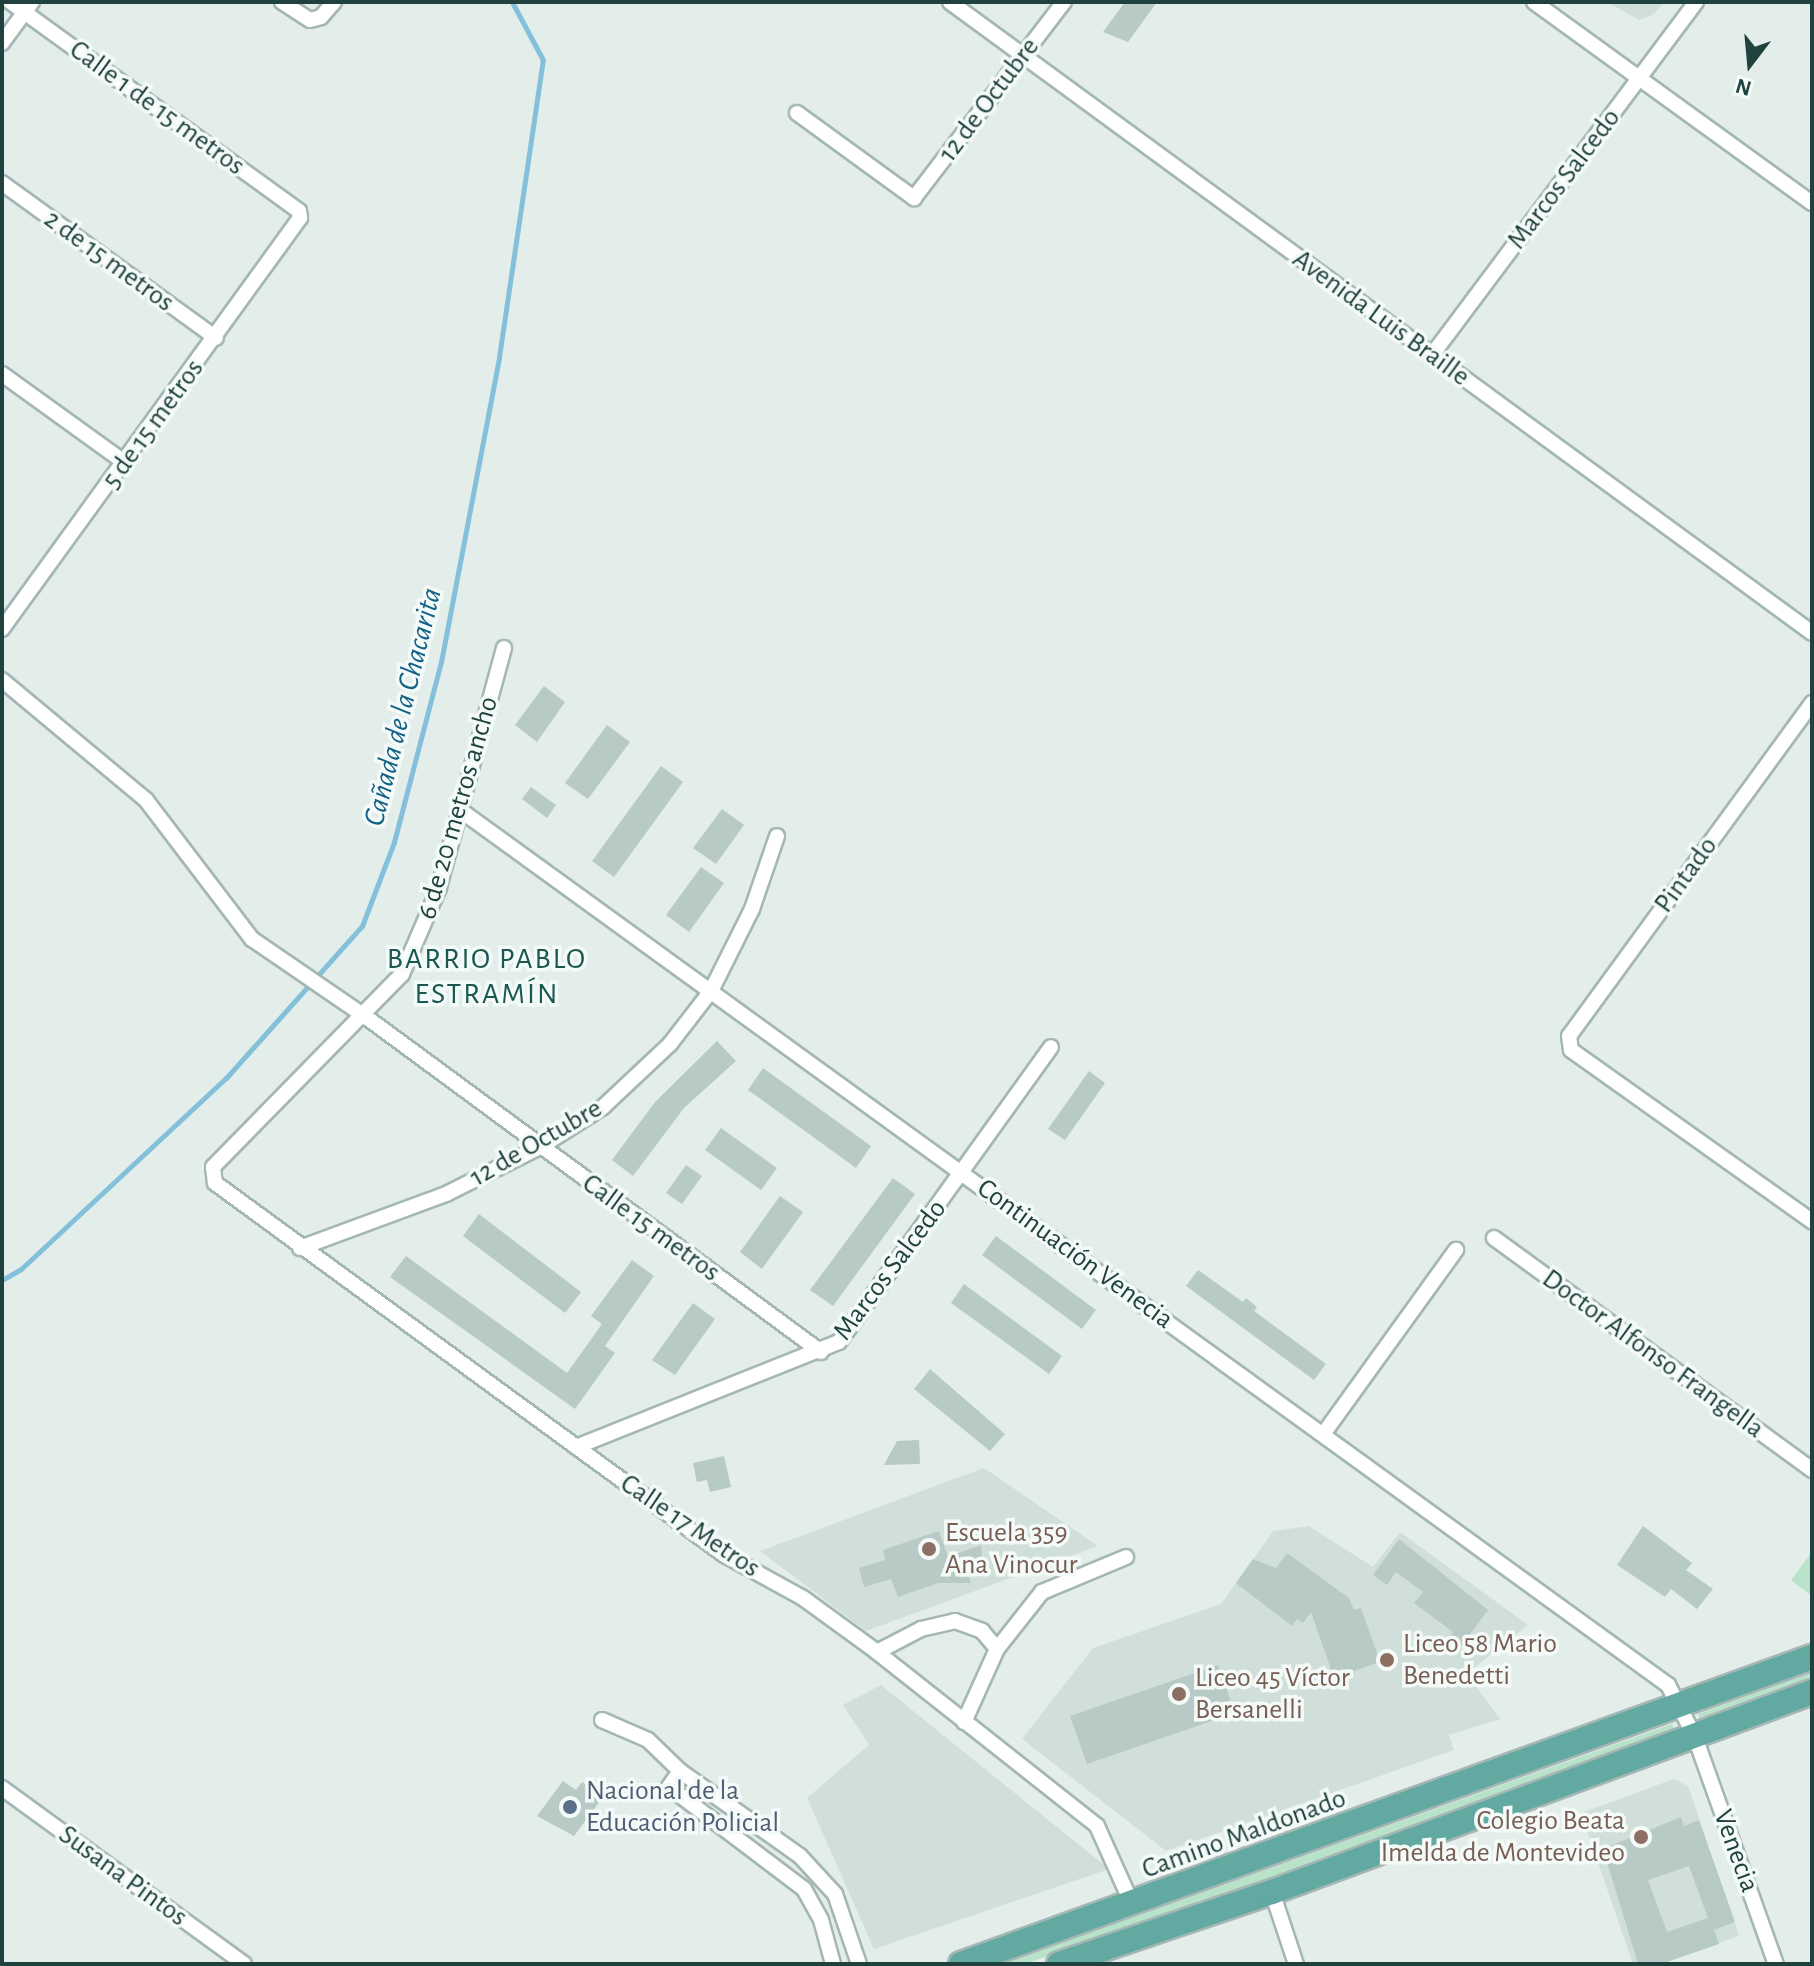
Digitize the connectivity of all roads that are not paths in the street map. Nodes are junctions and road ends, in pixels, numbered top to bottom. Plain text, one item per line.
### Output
1 (10, 2) edge
2 (282, 2) edge
3 (334, 2) edge
4 (950, 2) edge
5 (1064, 2) edge
6 (1534, 2) edge
7 (1696, 2) edge
8 (28, 7) edge
9 (2, 43) edge
10 (1024, 56) junction
11 (1639, 79) junction
12 (797, 113) dead end
13 (2, 183) edge
14 (1812, 203) edge
15 (300, 218) joint
16 (216, 338) junction
17 (1432, 355) junction
18 (2, 374) edge
19 (124, 462) junction
20 (2, 629) edge
21 (1812, 633) edge
22 (504, 648) dead end
23 (2, 680) edge
24 (1812, 703) edge
25 (460, 810) junction
26 (777, 836) dead end
27 (711, 991) junction
28 (366, 1017) junction
29 (1051, 1047) dead end
30 (540, 1147) junction
31 (212, 1174) joint
32 (963, 1174) junction
33 (1812, 1221) edge
34 (1494, 1238) dead end
35 (300, 1248) junction
36 (1456, 1250) dead end
37 (821, 1352) junction
38 (1324, 1433) junction
39 (576, 1447) junction
40 (1812, 1470) edge
41 (1126, 1557) dead end
42 (997, 1649) junction
43 (877, 1652) junction
44 (1812, 1657) edge
45 (1812, 1692) edge
46 (1681, 1706) junction
47 (602, 1720) dead end
48 (964, 1722) junction
49 (1695, 1737) junction
50 (680, 1771) junction
51 (2, 1788) edge
52 (1272, 1892) junction
53 (1133, 1906) junction
54 (244, 1964) edge
55 (833, 1964) edge
56 (859, 1964) edge
57 (961, 1964) edge
58 (1059, 1964) edge
59 (1296, 1964) edge
60 (1776, 1964) edge

1 - 8 street, Calle 1 de 15 metros
2 - 3 street
4 - 10 street, Avenida Luis Braille
5 - 10 street, 12 de Octubre
6 - 11 street
7 - 11 street, Marcos Salcedo
8 - 9 street
8 - 15 street, Calle 1 de 15 metros
10 - 12 street, 12 de Octubre
10 - 17 street, Avenida Luis Braille
11 - 14 street
11 - 17 street, Marcos Salcedo
13 - 16 street, 2 de 15 metros
15 - 16 street, 5 de 15 metros
16 - 19 street, 5 de 15 metros
17 - 21 street, Avenida Luis Braille
18 - 19 street
19 - 20 street, 5 de 15 metros
22 - 25 street, 6 de 20 metros ancho
23 - 28 street, Calle 15 metros
24 - 33 street, Pintado
25 - 27 street, Continuación Venecia
25 - 28 street, 6 de 20 metros ancho
26 - 27 street, 12 de Octubre
27 - 30 street, 12 de Octubre
27 - 32 street, Continuación Venecia
28 - 30 street, Calle 15 metros
28 - 31 street, 6 de 20 metros ancho
29 - 32 street, Marcos Salcedo
30 - 35 street, 12 de Octubre
30 - 37 street, Calle 15 metros
31 - 35 street, Calle 17 Metros
32 - 37 street, Marcos Salcedo
32 - 38 street, Continuación Venecia
34 - 40 street, Doctor Alfonso Frangella
35 - 39 street, Calle 17 Metros
36 - 38 street
37 - 39 street, Marcos Salcedo
38 - 46 street, Continuación Venecia
39 - 43 street, Calle 17 Metros
41 - 42 street
42 - 43 street
42 - 48 street
43 - 48 street, Calle 17 Metros
44 - 46 main road, Camino Maldonado
45 - 49 main road
46 - 49 street
46 - 53 main road, Camino Maldonado
47 - 50 street
48 - 53 street, Calle 17 Metros
49 - 52 main road
49 - 60 street, Venecia
50 - 55 street
50 - 56 street
51 - 54 street, Susana Pintos
52 - 58 main road
52 - 59 street
53 - 57 main road, Camino Maldonado

